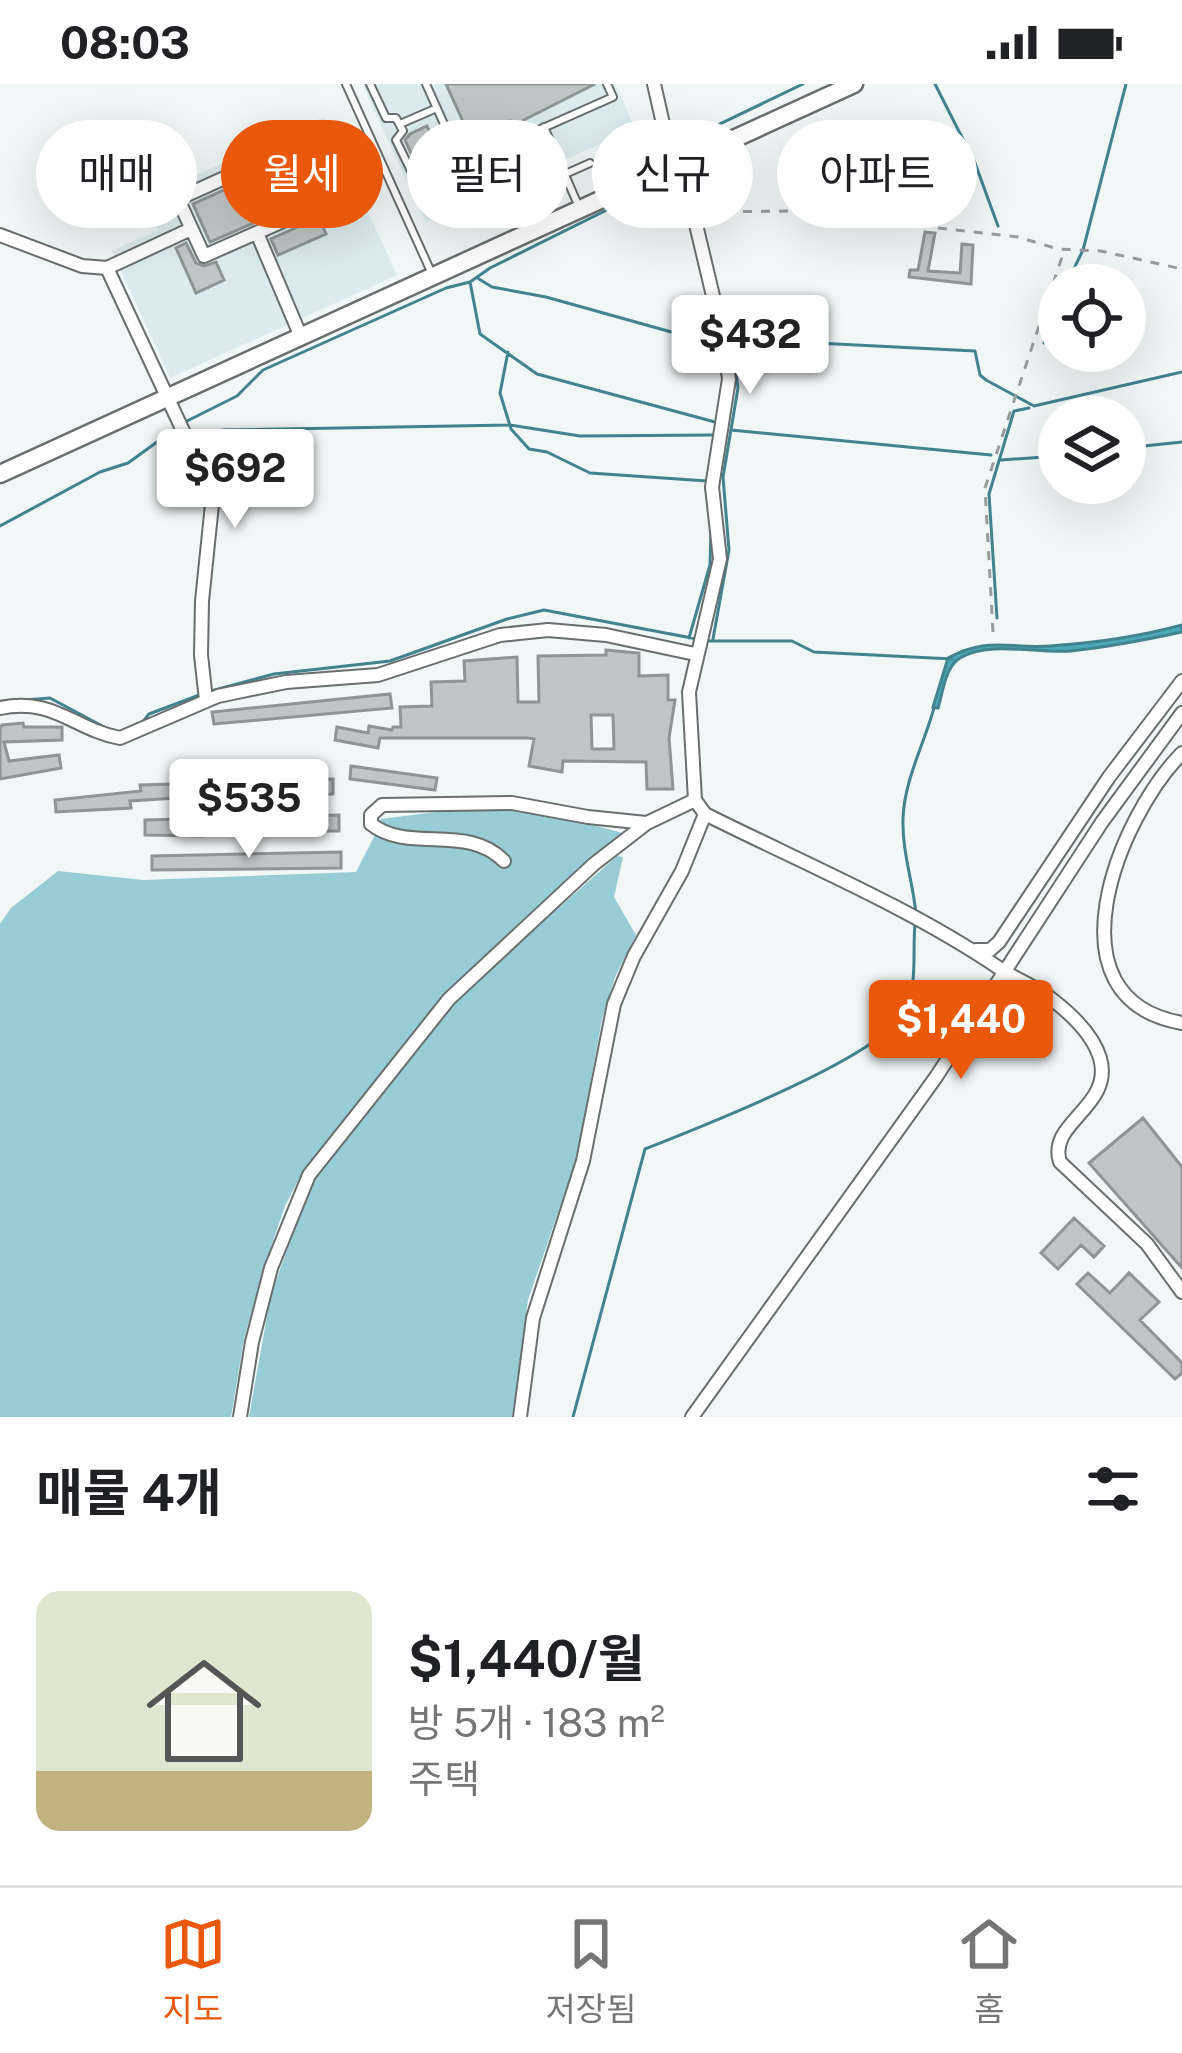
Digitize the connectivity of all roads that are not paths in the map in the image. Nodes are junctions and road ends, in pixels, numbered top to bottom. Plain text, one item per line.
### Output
1 (346, 84) edge
2 (370, 84) edge
3 (426, 84) edge
4 (607, 84) edge
5 (654, 84) edge
6 (854, 84) edge
7 (437, 108) junction
8 (442, 120) edge
9 (560, 120) edge
10 (662, 120) edge
11 (400, 124) junction
12 (753, 131) edge
13 (407, 163) edge
14 (590, 163) dead end
15 (568, 173) edge
16 (568, 184) edge
17 (592, 205) edge
18 (580, 210) junction
19 (697, 228) edge
20 (191, 229) junction
21 (257, 233) junction
22 (0, 236) edge
23 (106, 268) junction
24 (433, 277) junction
25 (301, 337) junction
26 (167, 397) junction
27 (0, 474) edge
28 (698, 645) junction
29 (1182, 681) edge
30 (205, 695) junction
31 (0, 708) edge
32 (1182, 712) edge
33 (1182, 753) edge
34 (695, 800) junction
35 (705, 814) junction
36 (647, 823) junction
37 (504, 862) dead end
38 (975, 950) junction
39 (1003, 971) junction
40 (1182, 1023) edge
41 (1182, 1292) edge
42 (240, 1417) edge
43 (520, 1417) edge
44 (692, 1417) edge

1 - 24 lane
2 - 11 lane
3 - 7 lane
4 - 9 lane
5 - 10 street
6 - 12 street
7 - 8 lane
7 - 11 lane
11 - 13 lane
14 - 15 lane
16 - 18 lane
17 - 18 street
18 - 24 street
19 - 28 street
20 - 21 street
20 - 21 street
20 - 23 street
21 - 25 street
22 - 23 street
23 - 26 street
24 - 25 street
25 - 26 street
26 - 27 street
26 - 30 street
28 - 30 street
28 - 34 street
29 - 38 street
30 - 31 street
32 - 39 street
33 - 40 street
34 - 35 street
34 - 36 street
35 - 38 street
35 - 43 street
36 - 37 street
36 - 42 street
38 - 39 street
39 - 41 street
39 - 44 street

